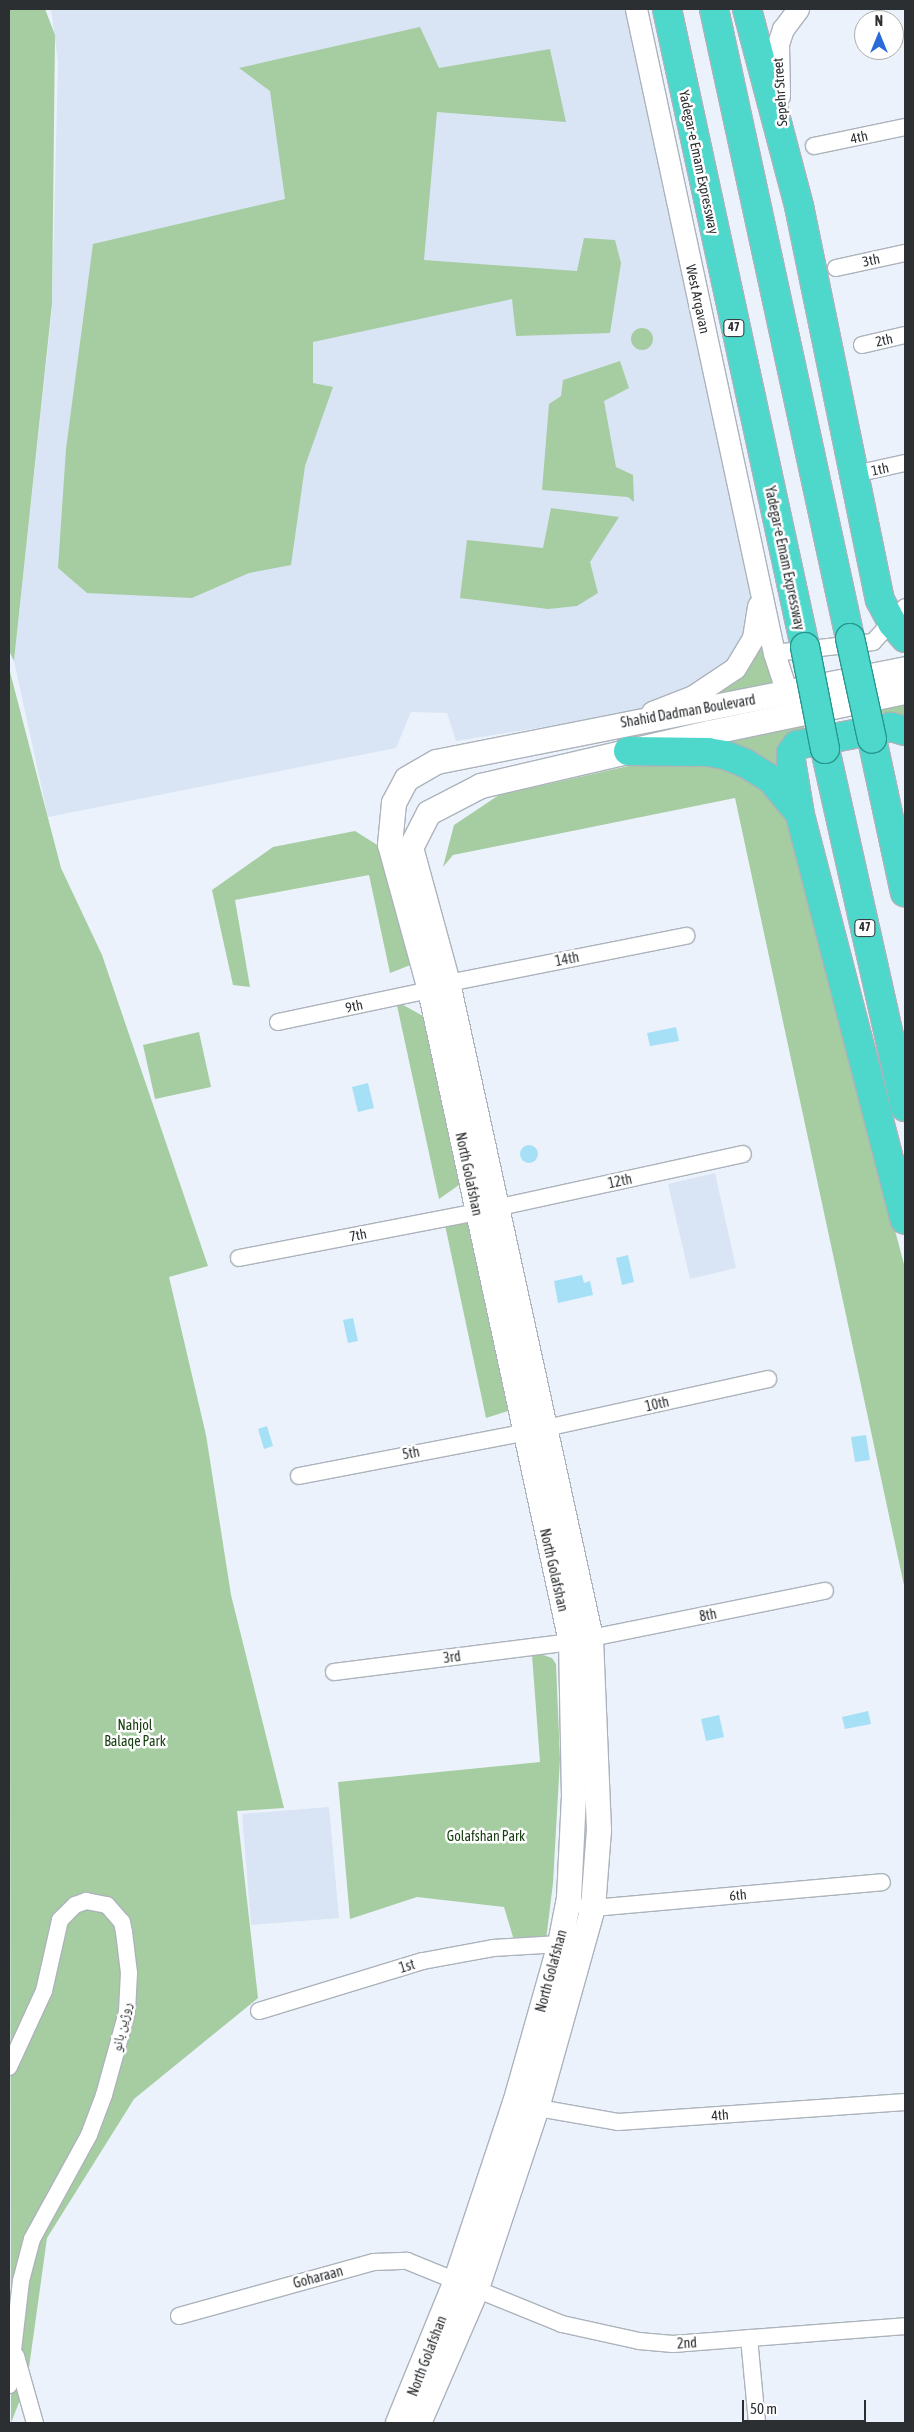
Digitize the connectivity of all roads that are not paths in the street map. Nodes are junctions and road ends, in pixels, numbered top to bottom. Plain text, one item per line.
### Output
1 (636, 9) edge
2 (667, 9) edge
3 (714, 9) edge
4 (747, 9) edge
5 (798, 9) edge
6 (905, 127) edge
7 (814, 146) dead end
8 (785, 150) junction
9 (905, 253) edge
10 (836, 268) dead end
11 (905, 335) edge
12 (862, 345) dead end
13 (905, 463) edge
14 (855, 474) junction
15 (760, 589) junction
16 (901, 623) edge
17 (774, 653) junction
18 (905, 670) edge
19 (905, 692) edge
20 (787, 693) junction
21 (625, 723) junction
22 (905, 731) edge
23 (628, 751) junction
24 (472, 754) junction
25 (481, 786) junction
26 (800, 815) junction
27 (905, 893) edge
28 (686, 936) dead end
29 (439, 987) junction
30 (278, 1022) dead end
31 (905, 1107) edge
32 (744, 1154) dead end
33 (487, 1210) junction
34 (905, 1220) edge
35 (239, 1258) dead end
36 (768, 1379) dead end
37 (534, 1431) junction
38 (299, 1476) dead end
39 (825, 1591) dead end
40 (581, 1640) junction
41 (334, 1672) dead end
42 (882, 1882) dead end
43 (567, 1904) junction
44 (593, 1908) junction
45 (560, 1944) junction
46 (259, 2011) dead end
47 (9, 2067) edge
48 (905, 2102) edge
49 (526, 2105) junction
50 (466, 2286) junction
51 (179, 2316) dead end
52 (905, 2326) edge
53 (749, 2338) junction
54 (14, 2348) junction
55 (9, 2385) edge
56 (35, 2423) edge
57 (398, 2423) edge
58 (419, 2423) edge
59 (757, 2423) edge

1 - 15 street, West Arqavan
2 - 31 highway, Yadegar-e Emam Expressway / 47, bridge
3 - 27 highway, bridge
4 - 8 highway
5 - 8 street, Sepehr Street
6 - 7 street, 4th
8 - 14 highway
9 - 10 street, 3th
11 - 12 street, 2th
13 - 14 street, 1th
14 - 16 highway
15 - 17 street, West Arqavan
15 - 21 street, West Arqavan
16 - 17 street
17 - 20 street, West Arqavan
18 - 20 main road, Shahid Dadman Boulevard
19 - 23 main road, Shahid Dadman Boulevard
20 - 21 main road, Shahid Dadman Boulevard
21 - 24 main road, Shahid Dadman Boulevard
22 - 26 highway
23 - 25 main road, Shahid Dadman Boulevard
23 - 26 highway
24 - 25 main road
24 - 29 main road, North Golafshan
25 - 29 main road, North Golafshan
26 - 34 highway
28 - 29 street, 14th
29 - 30 street, 9th
29 - 33 main road, North Golafshan
32 - 33 street, 12th
33 - 35 street, 7th
33 - 37 main road, North Golafshan
36 - 37 street, 10th
37 - 38 street, 5th
37 - 40 main road, North Golafshan
39 - 40 street, 8th
40 - 41 street, 3rd
40 - 43 main road, North Golafshan
40 - 44 main road, North Golafshan
42 - 44 street, 6th
43 - 44 street, 6th
43 - 45 main road, North Golafshan
44 - 49 main road, North Golafshan
45 - 46 street, 1st
45 - 49 main road, North Golafshan
47 - 54 street, روژین بانو
48 - 49 street, 4th
49 - 50 main road, North Golafshan
50 - 51 street, Goharaan
50 - 53 street, 2nd
50 - 57 main road, North Golafshan
50 - 58 main road, North Golafshan
52 - 53 street, 2nd
53 - 59 street
54 - 55 street
54 - 56 street

